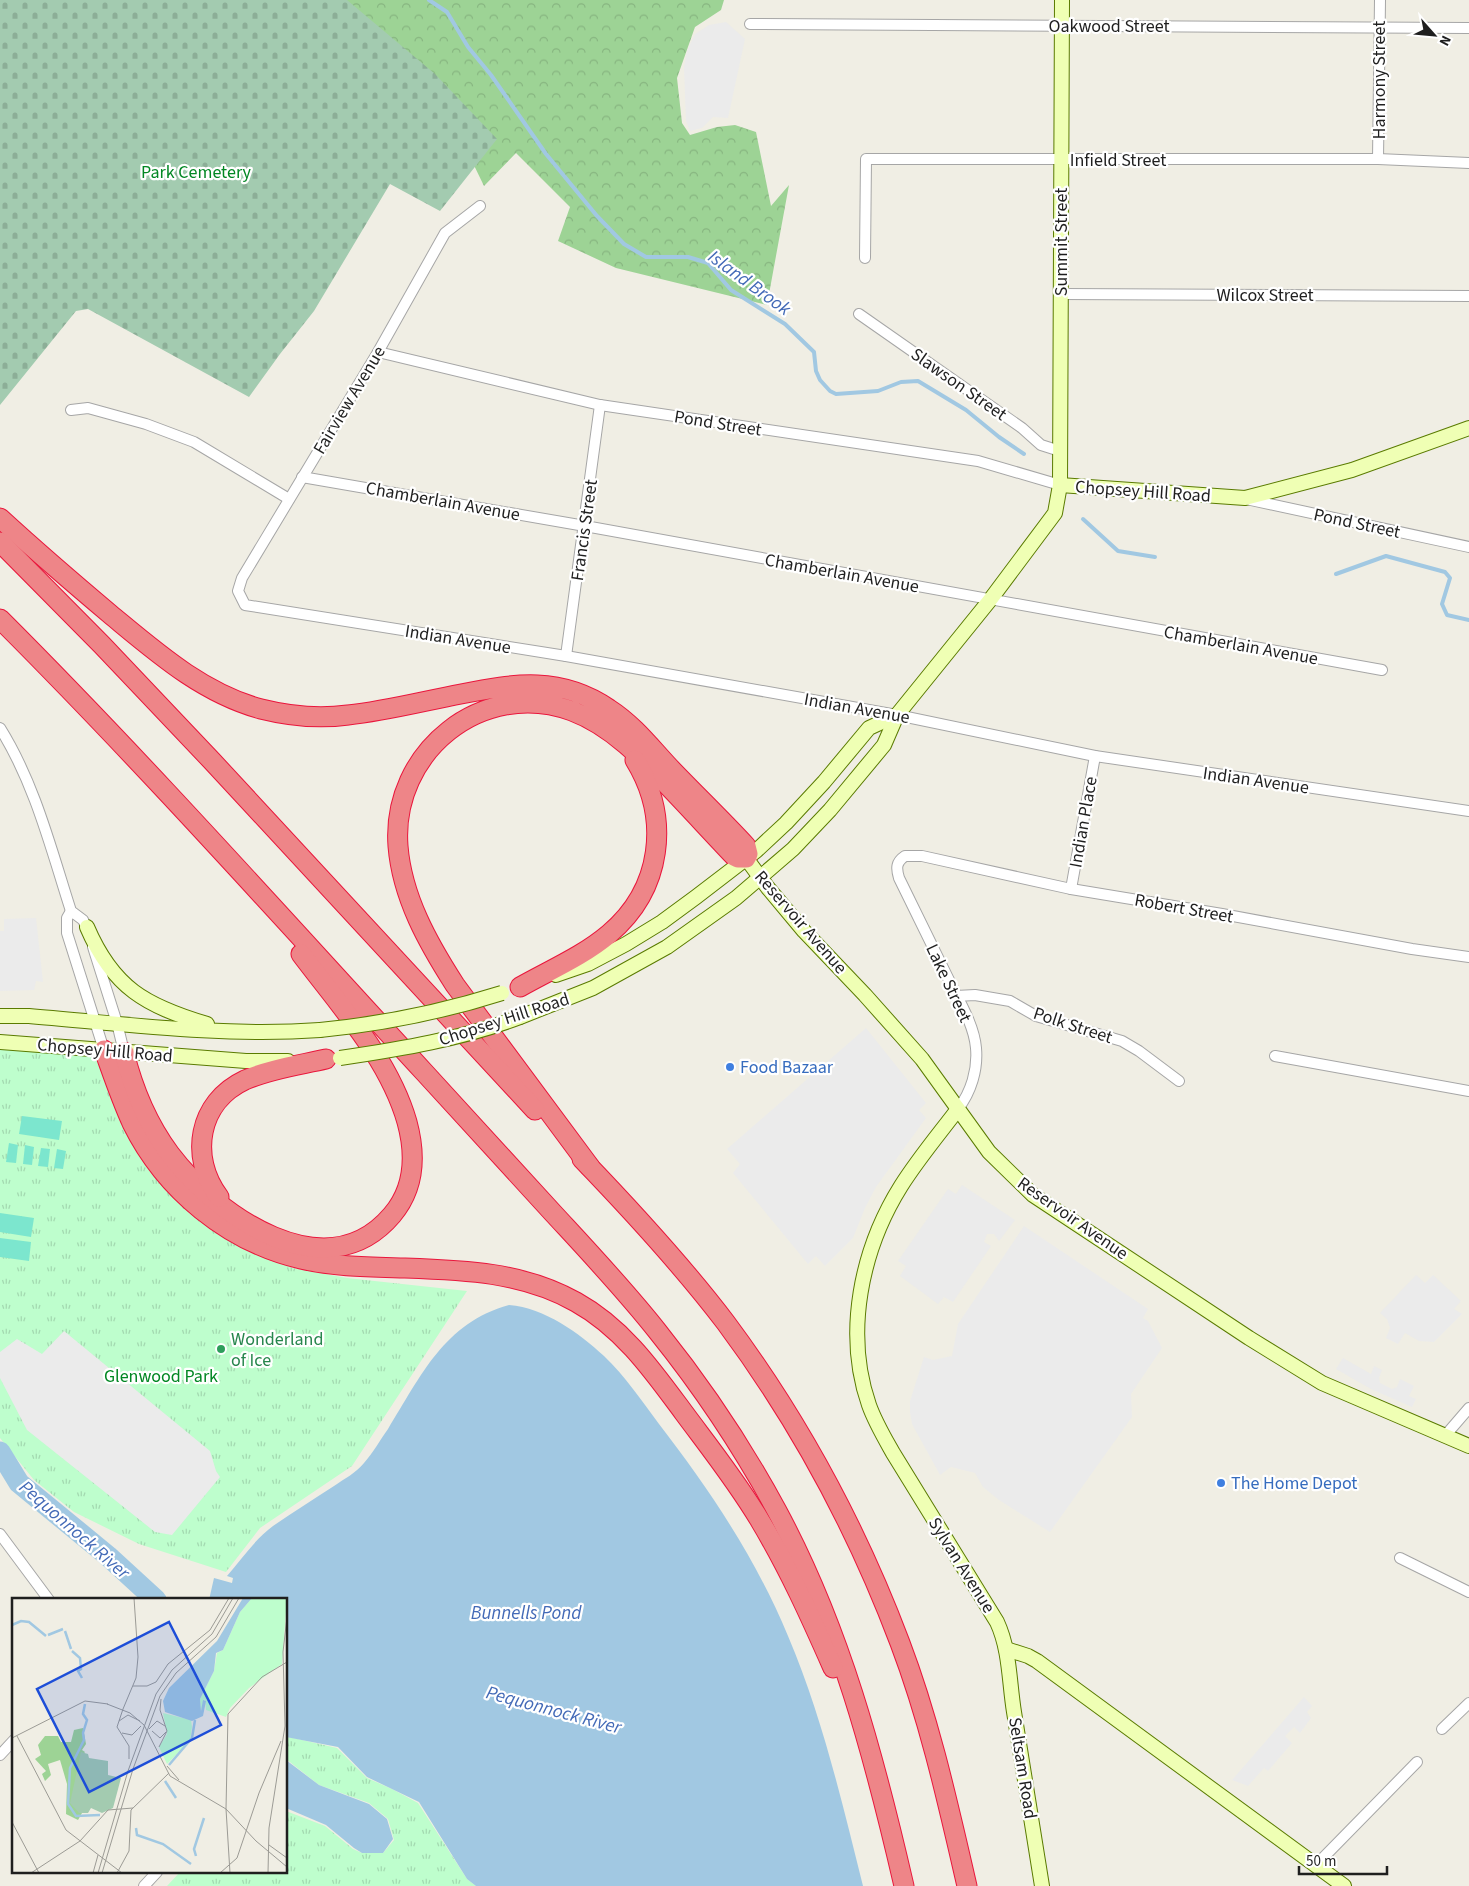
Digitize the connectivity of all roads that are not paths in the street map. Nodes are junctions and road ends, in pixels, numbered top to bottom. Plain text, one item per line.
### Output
1 (1062, 0) edge
2 (1380, 0) edge
3 (750, 24) dead end
4 (1062, 25) junction
5 (1379, 27) junction
6 (1469, 28) edge
7 (1378, 159) junction
8 (1061, 160) junction
9 (1469, 163) edge
10 (480, 206) dead end
11 (866, 258) dead end
12 (1061, 294) junction
13 (1469, 296) edge
14 (858, 314) dead end
15 (378, 352) junction
16 (600, 405) junction
17 (70, 410) dead end
18 (1469, 428) edge
19 (1060, 451) junction
20 (302, 477) junction
21 (1060, 485) junction
22 (1245, 498) junction
23 (289, 499) junction
24 (0, 518) edge
25 (585, 526) junction
26 (0, 542) edge
27 (1469, 547) edge
28 (990, 600) junction
29 (245, 605) joint
30 (0, 619) edge
31 (566, 656) junction
32 (1382, 670) dead end
33 (897, 715) junction
34 (599, 724) junction
35 (0, 728) edge
36 (1095, 756) junction
37 (1469, 811) edge
38 (746, 858) junction
39 (901, 859) joint
40 (230, 862) junction
41 (761, 879) junction
42 (1071, 889) junction
43 (71, 911) junction
44 (87, 927) junction
45 (1469, 957) edge
46 (520, 987) junction
47 (956, 996) junction
48 (0, 1016) edge
49 (94, 1021) junction
50 (117, 1023) junction
51 (234, 1032) junction
52 (0, 1042) edge
53 (104, 1050) junction
54 (124, 1052) junction
55 (1275, 1056) dead end
56 (333, 1058) junction
57 (1179, 1080) dead end
58 (1469, 1091) edge
59 (958, 1109) junction
60 (590, 1167) junction
61 (247, 1223) junction
62 (1469, 1408) edge
63 (1444, 1437) junction
64 (1469, 1446) edge
65 (0, 1534) edge
66 (1400, 1558) dead end
67 (1469, 1592) edge
68 (48, 1598) edge
69 (1006, 1649) junction
70 (1469, 1702) edge
71 (1442, 1729) dead end
72 (12, 1742) edge
73 (0, 1754) edge
74 (872, 1754) junction
75 (1417, 1762) dead end
76 (1316, 1865) junction
77 (155, 1874) edge
78 (144, 1886) edge
79 (904, 1886) edge
80 (967, 1886) edge
81 (1042, 1886) edge
82 (1344, 1886) edge

1 - 4 main road, Summit Street
2 - 5 street, Harmony Street
3 - 4 street, Oakwood Street
4 - 5 street, Oakwood Street
4 - 8 main road, Summit Street
5 - 6 street, Oakwood Street
5 - 7 street, Harmony Street
7 - 8 street, Infield Street
7 - 9 street, Infield Street
8 - 11 street, Infield Street
8 - 12 main road, Summit Street
10 - 15 street, Fairview Avenue
12 - 13 street, Wilcox Street
12 - 19 main road, Summit Street
14 - 19 street, Slawson Street
15 - 16 street, Pond Street
15 - 20 street, Fairview Avenue
16 - 21 street, Pond Street
16 - 25 street, Francis Street
17 - 23 street
18 - 22 main road, Chopsey Hill Road
19 - 21 main road, Summit Street
20 - 23 street, Fairview Avenue
20 - 25 street, Chamberlain Avenue
21 - 22 main road, Chopsey Hill Road
21 - 28 main road, Chopsey Hill Road
22 - 27 street, Pond Street
23 - 29 street, Fairview Avenue
24 - 38 highway
25 - 28 street, Chamberlain Avenue
25 - 31 street, Francis Street
26 - 60 highway
28 - 32 street, Chamberlain Avenue
28 - 33 main road, Chopsey Hill Road
29 - 31 street, Indian Avenue
30 - 40 highway
31 - 33 street, Indian Avenue
33 - 36 street, Indian Avenue
33 - 38 main road, Chopsey Hill Road
33 - 41 main road, Chopsey Hill Road
34 - 38 highway
34 - 46 highway
34 - 60 highway
35 - 43 street
36 - 37 street, Indian Avenue
36 - 42 street, Indian Place
38 - 41 main road, Reservoir Avenue
38 - 46 main road, Chopsey Hill Road
39 - 42 street, Robert Street
39 - 47 street, Lake Street
40 - 61 highway
40 - 74 highway
41 - 56 main road, Chopsey Hill Road, bridge
41 - 59 main road, Reservoir Avenue
42 - 45 street, Robert Street
43 - 44 street
43 - 49 street
44 - 50 street
44 - 51 main road
46 - 51 main road, Chopsey Hill Road, bridge
47 - 57 street, Polk Street
47 - 59 street, Lake Street
48 - 49 main road, Chopsey Hill Road
49 - 50 main road, Chopsey Hill Road
49 - 53 street
50 - 51 main road, Chopsey Hill Road
50 - 54 street
52 - 53 main road, Chopsey Hill Road
53 - 54 main road, Chopsey Hill Road
53 - 74 highway
54 - 56 main road, Chopsey Hill Road
54 - 61 highway
55 - 58 street
56 - 61 highway
59 - 63 main road, Reservoir Avenue
59 - 69 main road, Sylvan Avenue
60 - 80 highway
62 - 63 street
63 - 64 main road, Reservoir Avenue
65 - 68 street
66 - 67 street
69 - 76 main road
69 - 81 main road, Seltsam Road
70 - 71 street
72 - 73 street
74 - 79 highway
75 - 76 street
76 - 82 main road
77 - 78 street

